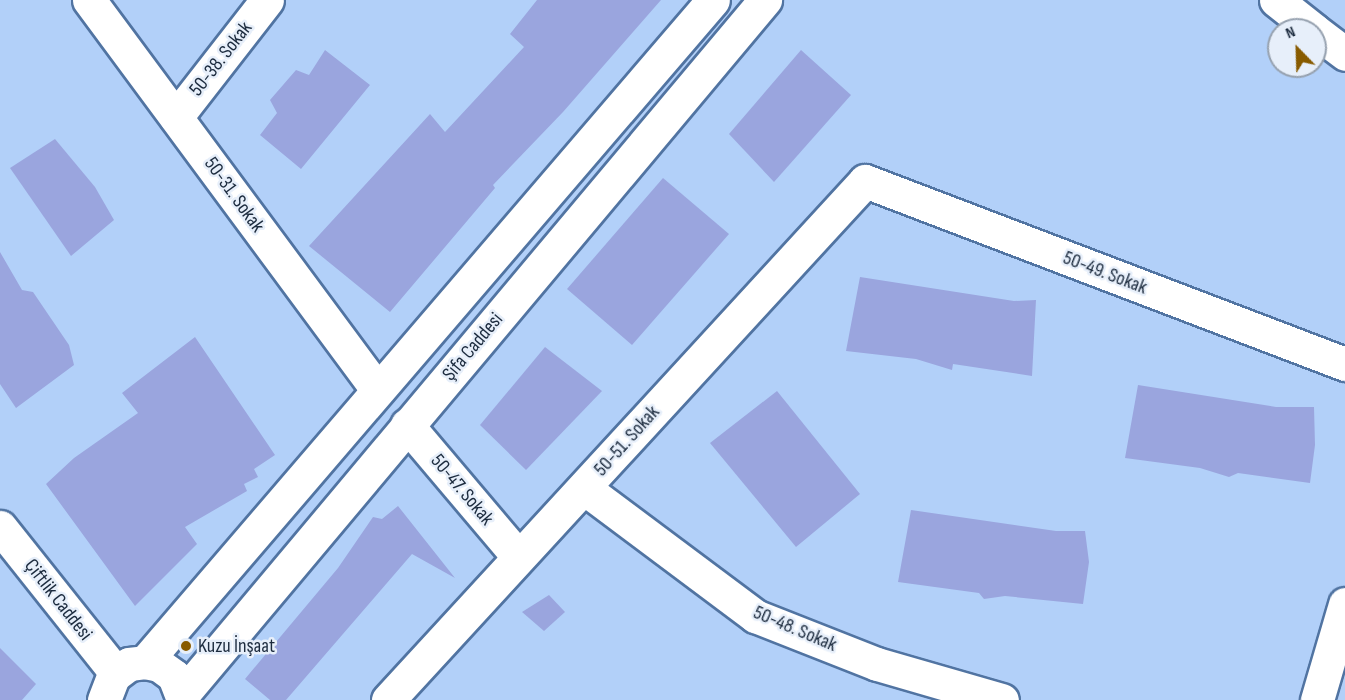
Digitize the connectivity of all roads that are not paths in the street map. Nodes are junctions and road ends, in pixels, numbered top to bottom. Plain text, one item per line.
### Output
1 (89, 0) edge
2 (267, 0) edge
3 (713, 0) edge
4 (765, 0) edge
5 (1276, 0) edge
6 (1299, 18) edge
7 (1327, 40) edge
8 (1345, 54) edge
9 (176, 117) junction
10 (865, 181) joint
11 (1345, 364) edge
12 (378, 390) junction
13 (407, 425) junction
14 (584, 488) junction
15 (0, 526) edge
16 (518, 555) junction
17 (1345, 604) edge
18 (122, 678) edge
19 (183, 697) edge
20 (388, 700) edge
21 (1002, 700) edge
22 (1317, 700) edge

1 - 9 street, 50-31. Sokak
2 - 9 street, 50-38. Sokak
3 - 12 street
4 - 13 street, Şifa Caddesi
5 - 6 street
7 - 8 street
9 - 12 street, 50-31. Sokak
10 - 11 street, 50-49. Sokak
10 - 14 street, 50-51. Sokak
12 - 18 street
13 - 16 street, 50-47. Sokak
13 - 19 street, Şifa Caddesi
14 - 16 street, 50-51. Sokak
14 - 21 street, 50-48. Sokak
15 - 18 street, Çiftlik Caddesi
16 - 20 street, 50-51. Sokak
17 - 22 street
18 - 19 street

